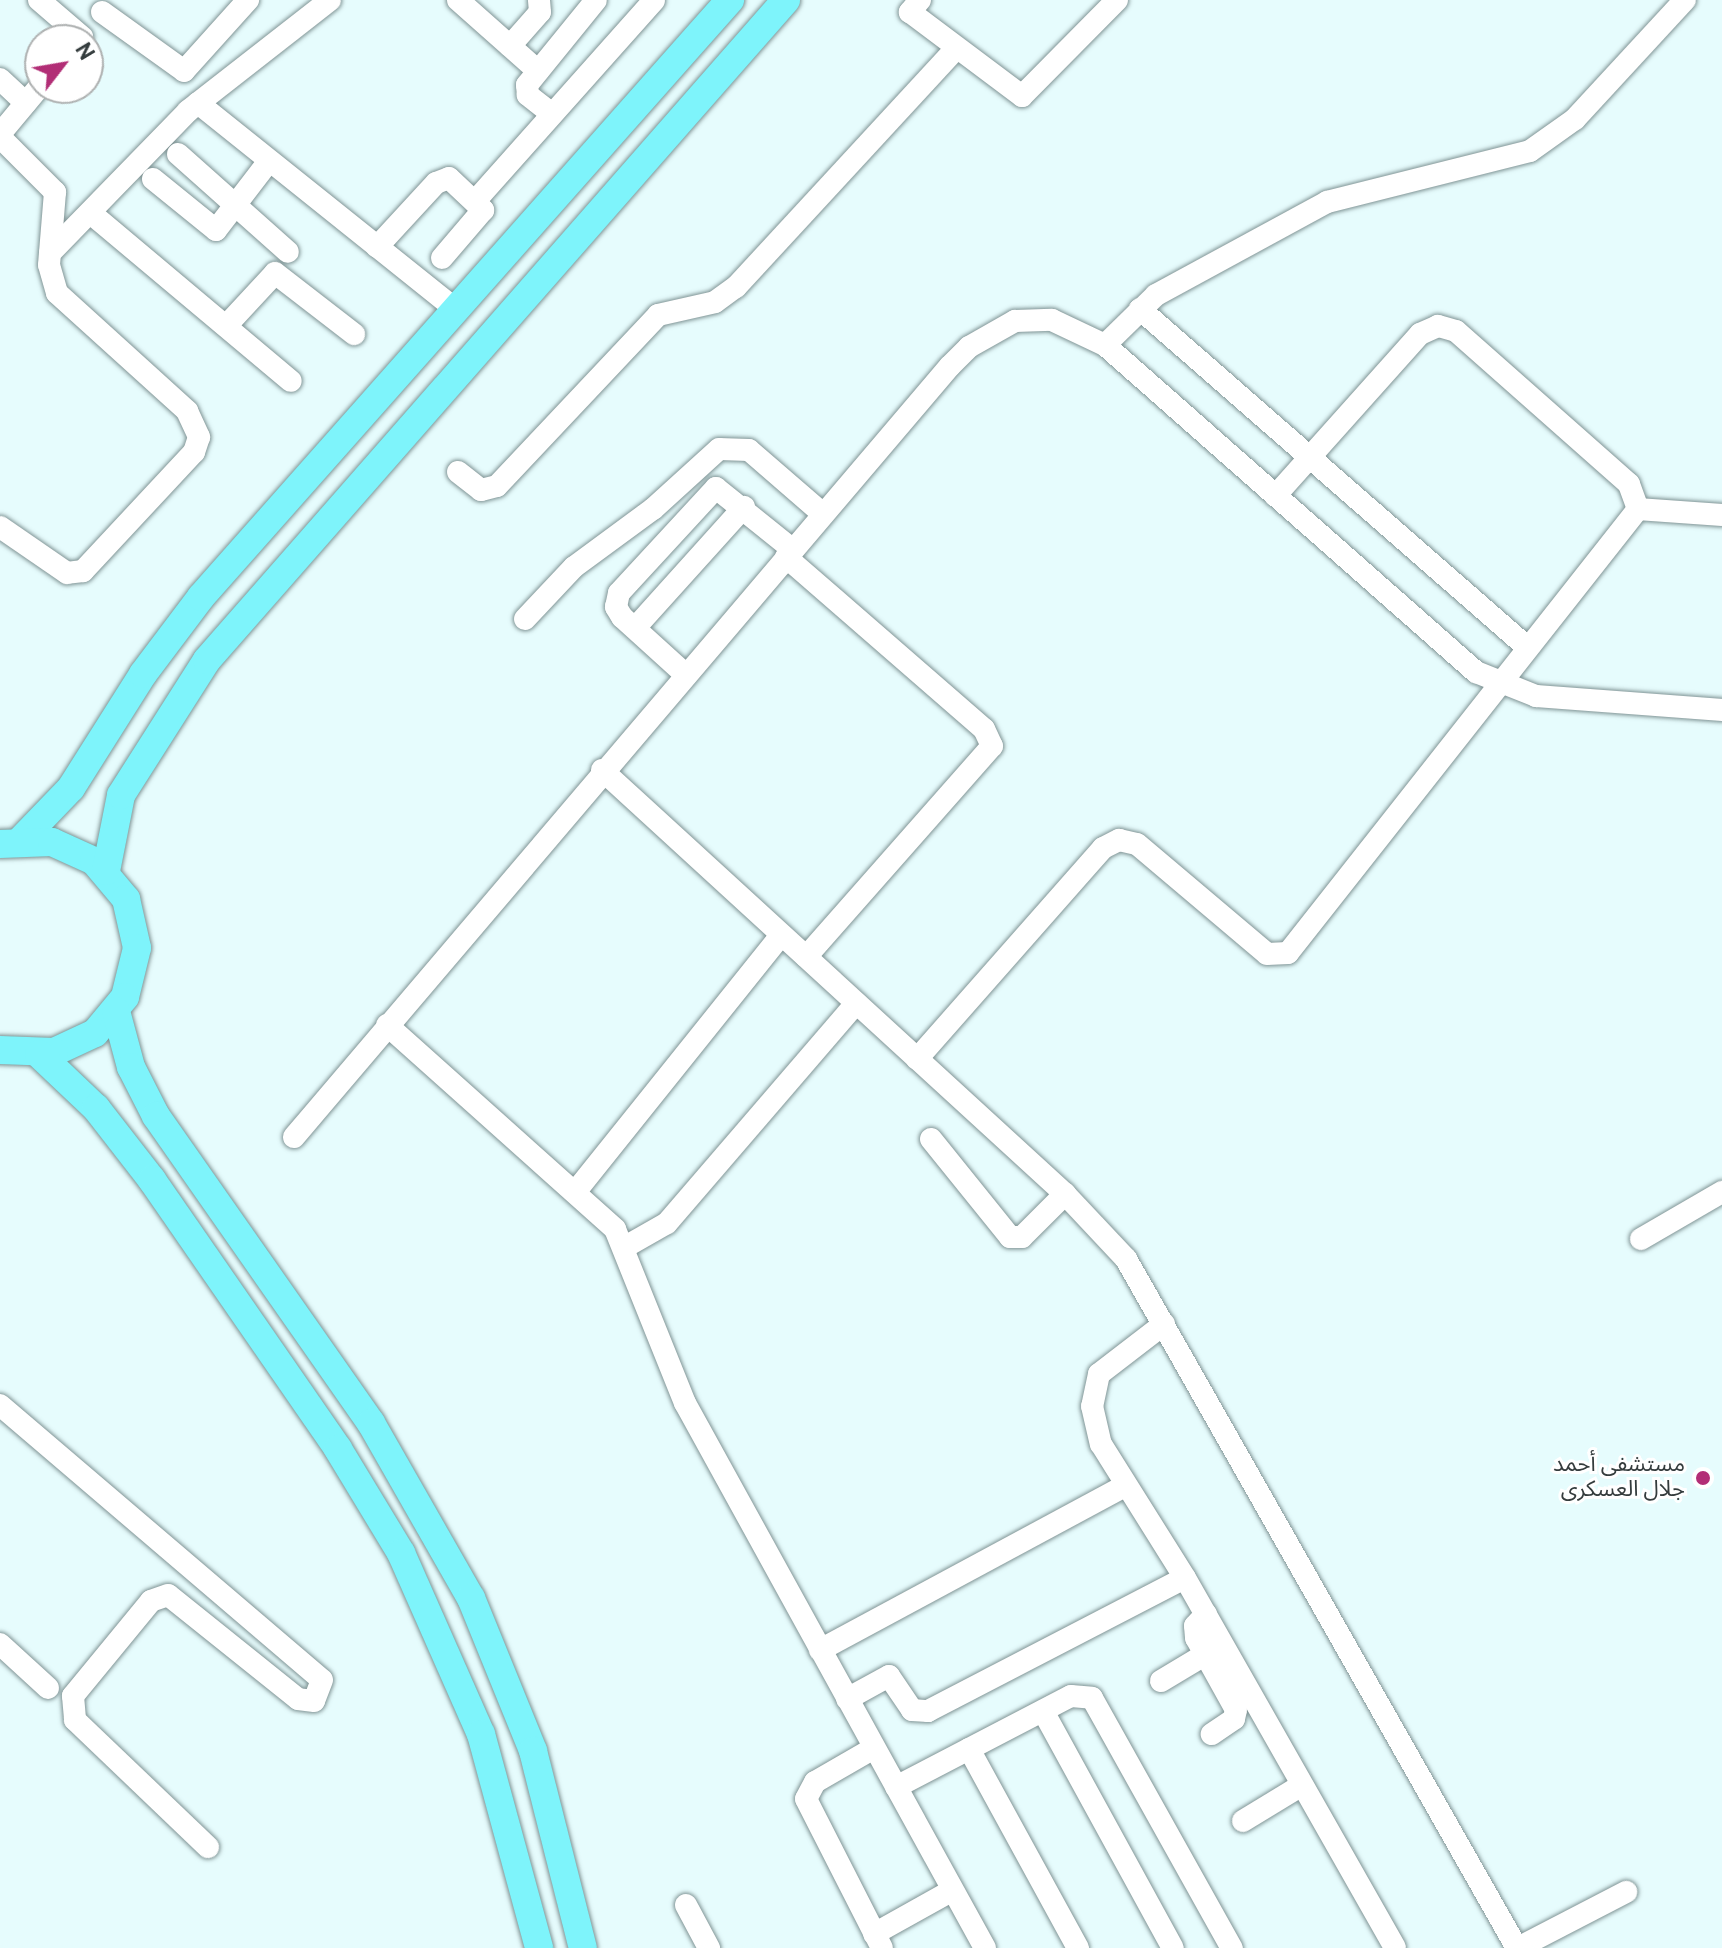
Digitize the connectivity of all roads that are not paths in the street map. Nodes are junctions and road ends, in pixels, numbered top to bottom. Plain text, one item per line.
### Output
1 (39, 0) edge
2 (248, 0) edge
3 (330, 0) edge
4 (458, 0) edge
5 (539, 0) edge
6 (596, 0) edge
7 (654, 0) edge
8 (730, 0) edge
9 (786, 0) edge
10 (1117, 0) edge
11 (1685, 0) edge
12 (909, 4) edge
13 (107, 6) edge
14 (65, 24) edge
15 (92, 24) edge
16 (510, 46) junction
17 (956, 49) junction
18 (538, 71) junction
19 (0, 79) edge
20 (24, 91) edge
21 (198, 103) junction
22 (26, 104) edge
23 (552, 114) junction
24 (0, 136) edge
25 (178, 154) dead end
26 (269, 161) junction
27 (153, 179) dead end
28 (477, 199) junction
29 (235, 205) junction
30 (93, 215) junction
31 (377, 247) junction
32 (288, 252) dead end
33 (50, 253) junction
34 (442, 258) dead end
35 (1140, 309) junction
36 (456, 310) junction
37 (226, 326) junction
38 (354, 334) dead end
39 (1105, 345) junction
40 (291, 381) dead end
41 (1310, 457) junction
42 (458, 472) dead end
43 (1275, 496) junction
44 (744, 507) junction
45 (1638, 509) junction
46 (823, 514) junction
47 (1722, 515) edge
48 (0, 527) edge
49 (790, 554) junction
50 (525, 619) dead end
51 (635, 628) junction
52 (1528, 648) junction
53 (686, 675) junction
54 (1499, 684) junction
55 (1722, 710) edge
56 (602, 770) junction
57 (11, 842) edge
58 (106, 871) junction
59 (781, 935) junction
60 (806, 957) junction
61 (856, 1003) junction
62 (116, 1011) junction
63 (387, 1025) junction
64 (0, 1050) edge
65 (39, 1054) junction
66 (917, 1059) junction
67 (294, 1137) dead end
68 (931, 1139) dead end
69 (576, 1191) junction
70 (1722, 1192) edge
71 (1065, 1194) junction
72 (1641, 1239) dead end
73 (625, 1247) junction
74 (1164, 1324) junction
75 (0, 1405) edge
76 (1123, 1487) junction
77 (1185, 1578) junction
78 (1206, 1614) junction
79 (0, 1644) edge
80 (820, 1650) junction
81 (1206, 1654) junction
82 (1161, 1681) dead end
83 (48, 1688) dead end
84 (847, 1699) junction
85 (1043, 1711) junction
86 (1212, 1734) dead end
87 (874, 1748) junction
88 (969, 1749) junction
89 (1302, 1785) junction
90 (896, 1787) junction
91 (1243, 1821) dead end
92 (208, 1847) dead end
93 (953, 1890) junction
94 (1626, 1892) dead end
95 (686, 1905) dead end
96 (878, 1941) edge
97 (539, 1948) edge
98 (583, 1948) edge
99 (709, 1948) edge
100 (985, 1948) edge
101 (1078, 1948) edge
102 (1173, 1948) edge
103 (1232, 1948) edge
104 (1395, 1948) edge
105 (1518, 1948) edge

1 - 14 lane
2 - 13 lane
3 - 21 lane
4 - 16 lane
5 - 16 lane
6 - 18 lane
7 - 23 lane
8 - 36 main road
9 - 58 main road
10 - 17 lane
11 - 35 lane
12 - 17 lane
13 - 15 lane
16 - 18 lane
17 - 42 lane
18 - 23 lane
19 - 20 lane
21 - 26 lane
21 - 30 lane
22 - 24 lane
23 - 28 lane
24 - 33 lane
25 - 29 lane
26 - 29 lane
26 - 31 lane
27 - 29 lane
28 - 31 lane
28 - 34 lane
29 - 32 lane
30 - 33 lane
30 - 37 lane
31 - 36 lane
33 - 48 lane
35 - 39 lane
35 - 41 lane
36 - 57 main road
37 - 38 lane
37 - 40 lane
39 - 43 lane
39 - 46 lane
41 - 43 lane
41 - 45 lane
41 - 52 lane
43 - 54 lane
44 - 49 lane
44 - 51 lane
44 - 51 lane
45 - 47 lane
45 - 52 lane
46 - 49 lane
46 - 50 lane
49 - 53 lane
49 - 60 lane
51 - 53 lane
52 - 54 lane
53 - 56 lane
54 - 55 lane
54 - 66 lane
56 - 59 lane
56 - 63 lane
57 - 58 main road
58 - 62 main road
59 - 60 lane
59 - 69 lane
60 - 61 lane
61 - 66 lane
61 - 73 lane
62 - 65 main road
62 - 98 main road
63 - 67 lane
63 - 69 lane
64 - 65 main road
65 - 97 main road
66 - 71 lane
68 - 71 lane
69 - 73 lane
70 - 72 lane
71 - 74 lane
73 - 80 lane
74 - 76 lane
74 - 105 lane
75 - 92 lane
76 - 77 lane
76 - 80 lane
77 - 78 lane
77 - 84 lane
78 - 81 lane
78 - 89 lane
79 - 83 lane
80 - 84 lane
81 - 82 lane
81 - 86 lane
84 - 87 lane
85 - 88 lane
85 - 102 lane
85 - 103 lane
87 - 90 lane
87 - 96 lane
88 - 90 lane
88 - 101 lane
89 - 91 lane
89 - 104 lane
90 - 93 lane
93 - 96 lane
93 - 100 lane
94 - 105 lane
95 - 99 lane

